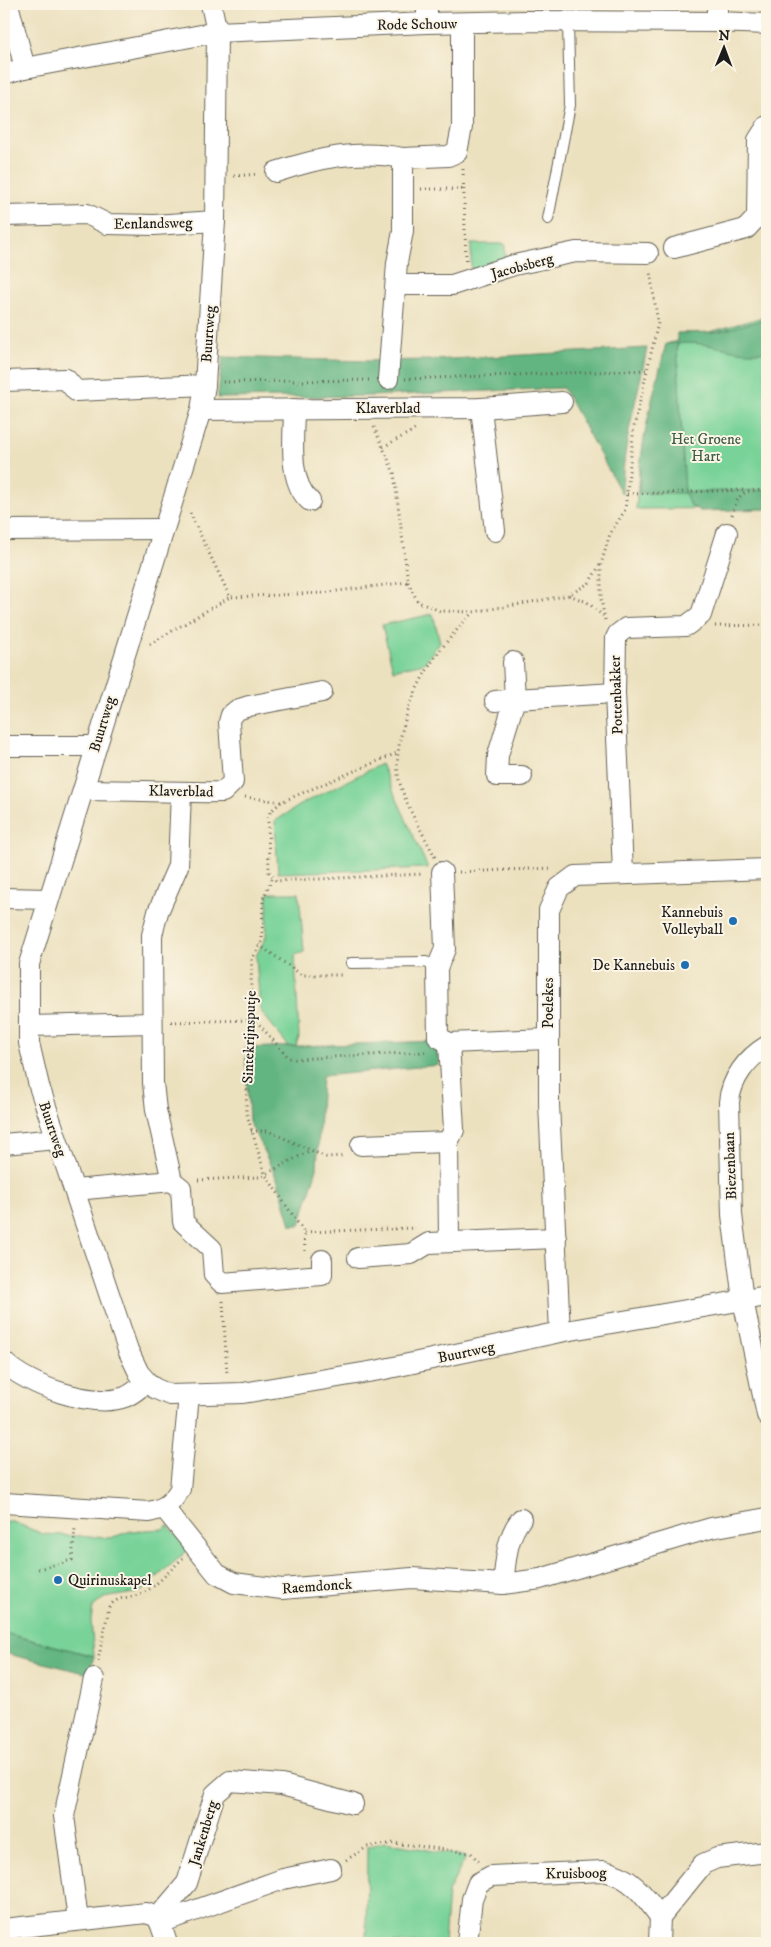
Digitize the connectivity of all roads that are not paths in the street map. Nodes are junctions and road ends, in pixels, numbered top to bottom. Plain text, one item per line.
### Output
1 (8, 4) edge
2 (210, 4) edge
3 (427, 13) edge
4 (717, 13) edge
5 (568, 22) junction
6 (462, 23) junction
7 (767, 24) edge
8 (217, 32) junction
9 (25, 68) junction
10 (4, 74) edge
11 (767, 126) edge
12 (403, 158) junction
13 (276, 172) road end
14 (4, 216) edge
15 (762, 217) edge
16 (548, 219) dead end
17 (215, 221) junction
18 (674, 248) dead end
19 (648, 253) road end
20 (396, 285) junction
21 (388, 379) road end
22 (4, 381) edge
23 (205, 385) junction
24 (562, 402) dead end
25 (481, 408) junction
26 (294, 409) junction
27 (201, 410) junction
28 (310, 501) dead end
29 (163, 529) junction
30 (4, 530) edge
31 (495, 531) dead end
32 (727, 533) road end
33 (513, 662) dead end
34 (322, 692) dead end
35 (615, 693) junction
36 (515, 699) junction
37 (495, 701) dead end
38 (4, 746) edge
39 (95, 746) junction
40 (522, 776) dead end
41 (83, 790) junction
42 (181, 793) junction
43 (767, 869) edge
44 (442, 872) road end
45 (623, 872) junction
46 (4, 898) edge
47 (48, 899) junction
48 (351, 963) road end
49 (437, 968) junction
50 (152, 1023) junction
51 (29, 1026) junction
52 (548, 1039) junction
53 (449, 1043) junction
54 (767, 1046) edge
55 (56, 1139) junction
56 (448, 1142) junction
57 (4, 1144) edge
58 (361, 1145) road end
59 (172, 1181) junction
60 (74, 1190) junction
61 (449, 1234) junction
62 (556, 1238) junction
63 (358, 1258) dead end
64 (322, 1260) dead end
65 (767, 1296) edge
66 (743, 1300) junction
67 (560, 1332) junction
68 (4, 1362) edge
69 (147, 1382) junction
70 (189, 1395) junction
71 (767, 1415) edge
72 (4, 1503) edge
73 (165, 1509) junction
74 (767, 1518) edge
75 (521, 1519) dead end
76 (503, 1584) junction
77 (94, 1679) road end
78 (353, 1804) dead end
79 (767, 1852) edge
80 (331, 1870) road end
81 (660, 1917) junction
82 (78, 1920) junction
83 (159, 1920) junction
84 (4, 1930) edge
85 (167, 1943) edge
86 (468, 1943) edge
87 (659, 1943) edge

1 - 9 street
2 - 8 street, Buurtweg
3 - 6 street, Rode Schouw
3 - 8 street, Rode Schouw
4 - 5 street, Rode Schouw
4 - 7 street, Rode Schouw
5 - 6 street, Rode Schouw
5 - 16 lane
6 - 12 street
8 - 9 street
8 - 17 street, Buurtweg
9 - 10 street
11 - 15 street
12 - 13 street
12 - 20 street
14 - 17 street, Eenlandsweg
15 - 18 street
17 - 23 street, Buurtweg
19 - 20 street, Jacobsberg
20 - 21 street
22 - 23 street
23 - 27 street, Buurtweg
24 - 25 street, Klaverblad
25 - 26 street, Klaverblad
25 - 31 street
26 - 27 street, Klaverblad
26 - 28 street
27 - 29 street, Buurtweg
29 - 30 street
29 - 39 street, Buurtweg
32 - 35 street, Pottenbakker
33 - 36 street
34 - 42 street, Klaverblad
35 - 36 street
35 - 45 street, Pottenbakker
36 - 37 street
36 - 40 street
38 - 39 street
39 - 41 street, Buurtweg
41 - 42 street, Klaverblad
41 - 47 street, Buurtweg
42 - 50 street
43 - 45 street
44 - 49 street
45 - 52 street, Poelekes
46 - 47 street
47 - 51 street, Buurtweg
48 - 49 lane
49 - 53 street
50 - 51 street
50 - 59 street
51 - 55 street, Buurtweg
52 - 53 street
52 - 62 street, Poelekes
53 - 56 street
54 - 66 street, Biezenbaan
55 - 57 street
55 - 60 street, Buurtweg
56 - 58 street
56 - 61 street
59 - 60 street
59 - 64 street
60 - 69 street, Buurtweg
61 - 62 street
61 - 63 street
62 - 67 street, Poelekes
65 - 66 street, Buurtweg
66 - 67 street, Buurtweg
66 - 71 street, Biezenbaan
67 - 70 street, Buurtweg
68 - 69 street
69 - 70 street, Buurtweg
70 - 73 street
72 - 73 street
73 - 76 street, Raemdonck
74 - 76 street, Raemdonck
75 - 76 street
77 - 82 street
78 - 83 street, Jankenberg
79 - 81 street
80 - 83 street
81 - 86 street, Kruisboog
81 - 87 street
82 - 83 street
82 - 84 street
83 - 85 street

